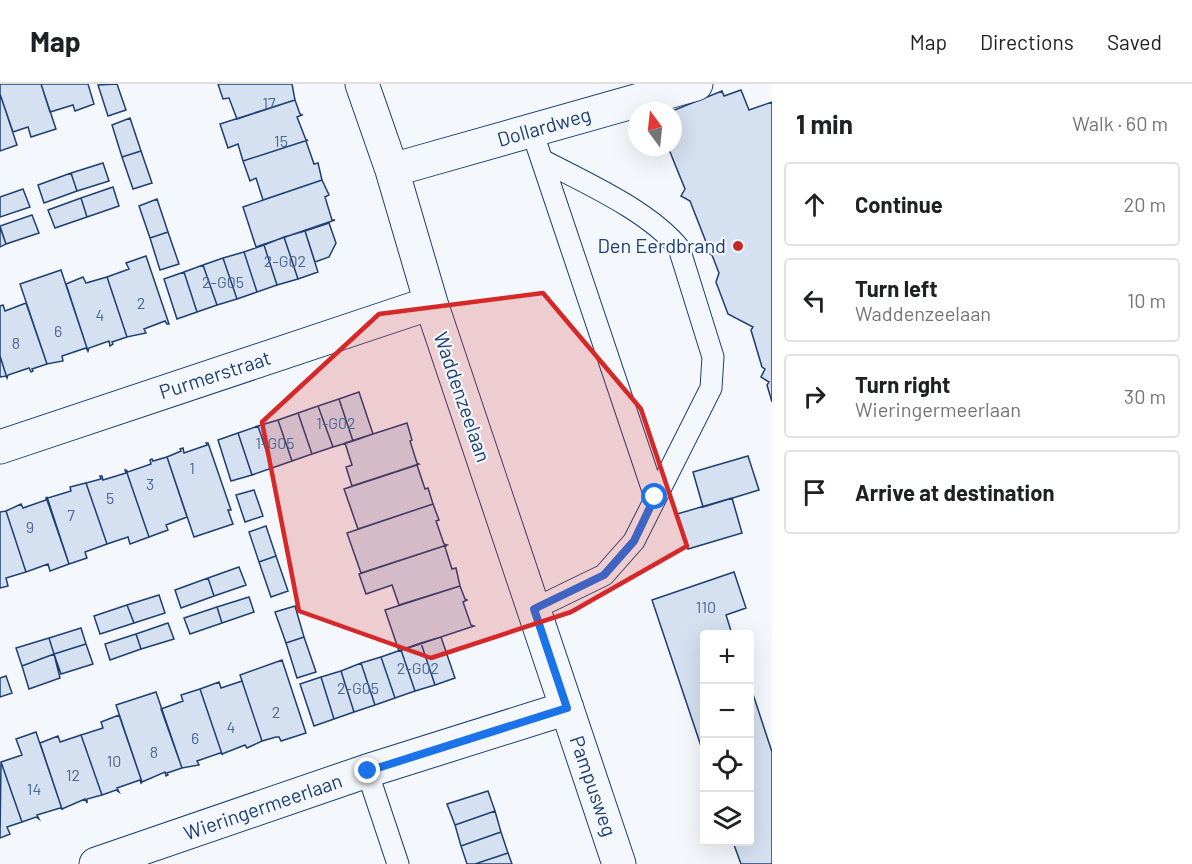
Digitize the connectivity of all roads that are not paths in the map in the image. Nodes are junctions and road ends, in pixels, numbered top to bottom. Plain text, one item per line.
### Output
1 (362, 84) edge
2 (696, 84) edge
3 (532, 131) junction
4 (543, 161) junction
5 (393, 170) junction
6 (431, 303) junction
7 (0, 447) edge
8 (655, 497) junction
9 (534, 609) junction
10 (567, 708) junction
11 (368, 771) junction
12 (96, 864) edge
13 (398, 864) edge
14 (619, 864) edge

1 - 5 street, Waddenzeelaan
2 - 3 street, Dollardweg
3 - 4 lane
3 - 5 street, Dollardweg
4 - 8 lane
4 - 8 lane
5 - 6 street, Waddenzeelaan
6 - 7 street, Purmerstraat
6 - 9 street, Waddenzeelaan
8 - 9 lane
9 - 10 street, Waddenzeelaan
10 - 11 street, Wieringermeerlaan
10 - 14 street, Pampusweg
11 - 12 street, Wieringermeerlaan
11 - 13 lane

